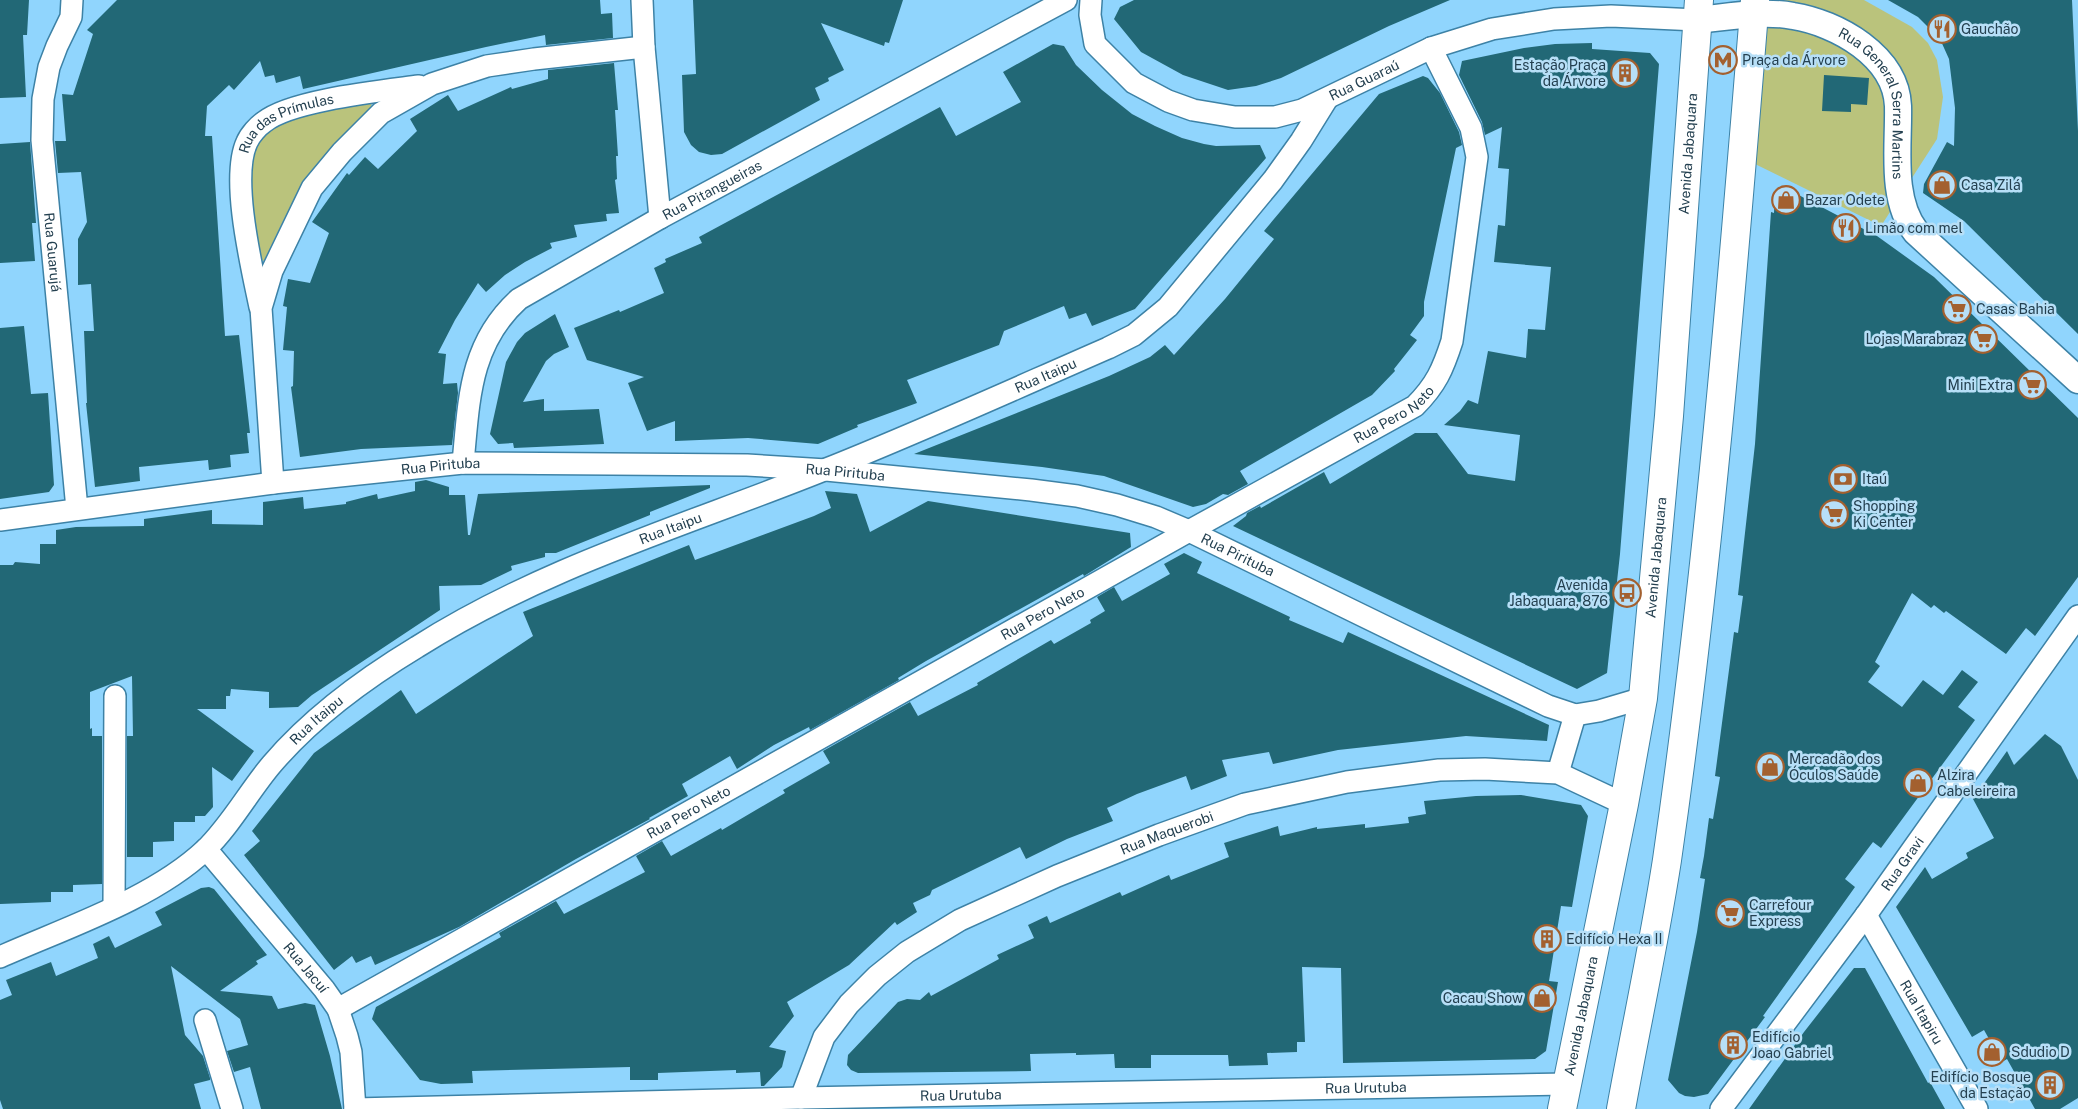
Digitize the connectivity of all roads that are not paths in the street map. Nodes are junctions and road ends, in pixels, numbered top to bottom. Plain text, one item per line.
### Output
1 (88, 0) edge
2 (642, 0) edge
3 (1066, 0) edge
4 (1091, 0) edge
5 (1754, 7) edge
6 (72, 8) edge
7 (1698, 10) edge
8 (644, 46) junction
9 (1431, 48) junction
10 (432, 84) junction
11 (1327, 99) junction
12 (660, 218) junction
13 (261, 308) junction
14 (2073, 368) edge
15 (463, 463) junction
16 (826, 470) junction
17 (273, 483) junction
18 (76, 509) junction
19 (0, 520) edge
20 (1189, 530) junction
21 (2078, 616) edge
22 (115, 696) dead end
23 (1643, 698) junction
24 (1574, 715) junction
25 (1558, 774) junction
26 (1624, 804) junction
27 (206, 850) junction
28 (114, 907) junction
29 (1866, 915) junction
30 (0, 957) edge
31 (338, 1009) junction
32 (205, 1020) dead end
33 (1564, 1097) edge
34 (801, 1098) junction
35 (232, 1109) edge
36 (355, 1109) edge
37 (1621, 1109) edge
38 (1721, 1109) edge
39 (1977, 1109) edge

1 - 6 street, Rua Guarujá
2 - 8 street
3 - 12 street, Rua Pitangueiras
4 - 11 street, Rua Guaraú
5 - 7 street, Rua General Serra Martins
5 - 14 street, Rua General Serra Martins
5 - 37 main road
6 - 18 street, Rua Guarujá
7 - 9 street, Rua Guaraú
7 - 23 main road, Avenida Jabaquara
8 - 10 street, Rua das Prímulas
8 - 12 street
9 - 11 street, Rua Guaraú
9 - 20 street, Rua Pero Neto
10 - 13 street, Rua das Prímulas
10 - 13 street, Rua das Prímulas
11 - 16 street, Rua Itaipu
12 - 15 street, Rua Pitangueiras
13 - 17 street, Rua das Prímulas
15 - 16 street, Rua Pirituba
15 - 17 street, Rua Pirituba
16 - 20 street, Rua Pirituba
16 - 27 street, Rua Itaipu
17 - 18 street, Rua Pirituba
18 - 19 street, Rua Pirituba
20 - 24 street, Rua Pirituba
20 - 31 street, Rua Pero Neto
21 - 29 street, Rua Gravi
22 - 28 street
23 - 24 street, Rua Pirituba
23 - 26 main road, Avenida Jabaquara
24 - 25 street
25 - 26 street, Rua Maquerobi
25 - 34 street, Rua Maquerobi
26 - 33 main road, Avenida Jabaquara
27 - 28 street, Rua Itaipu
27 - 31 street, Rua Jacuí
28 - 30 street, Rua Itaipu
29 - 38 street, Rua Gravi
29 - 39 street, Rua Itapiru
31 - 36 street, Rua Jacuí
32 - 35 street
33 - 34 street, Rua Urutuba
34 - 36 street, Rua Urutuba

